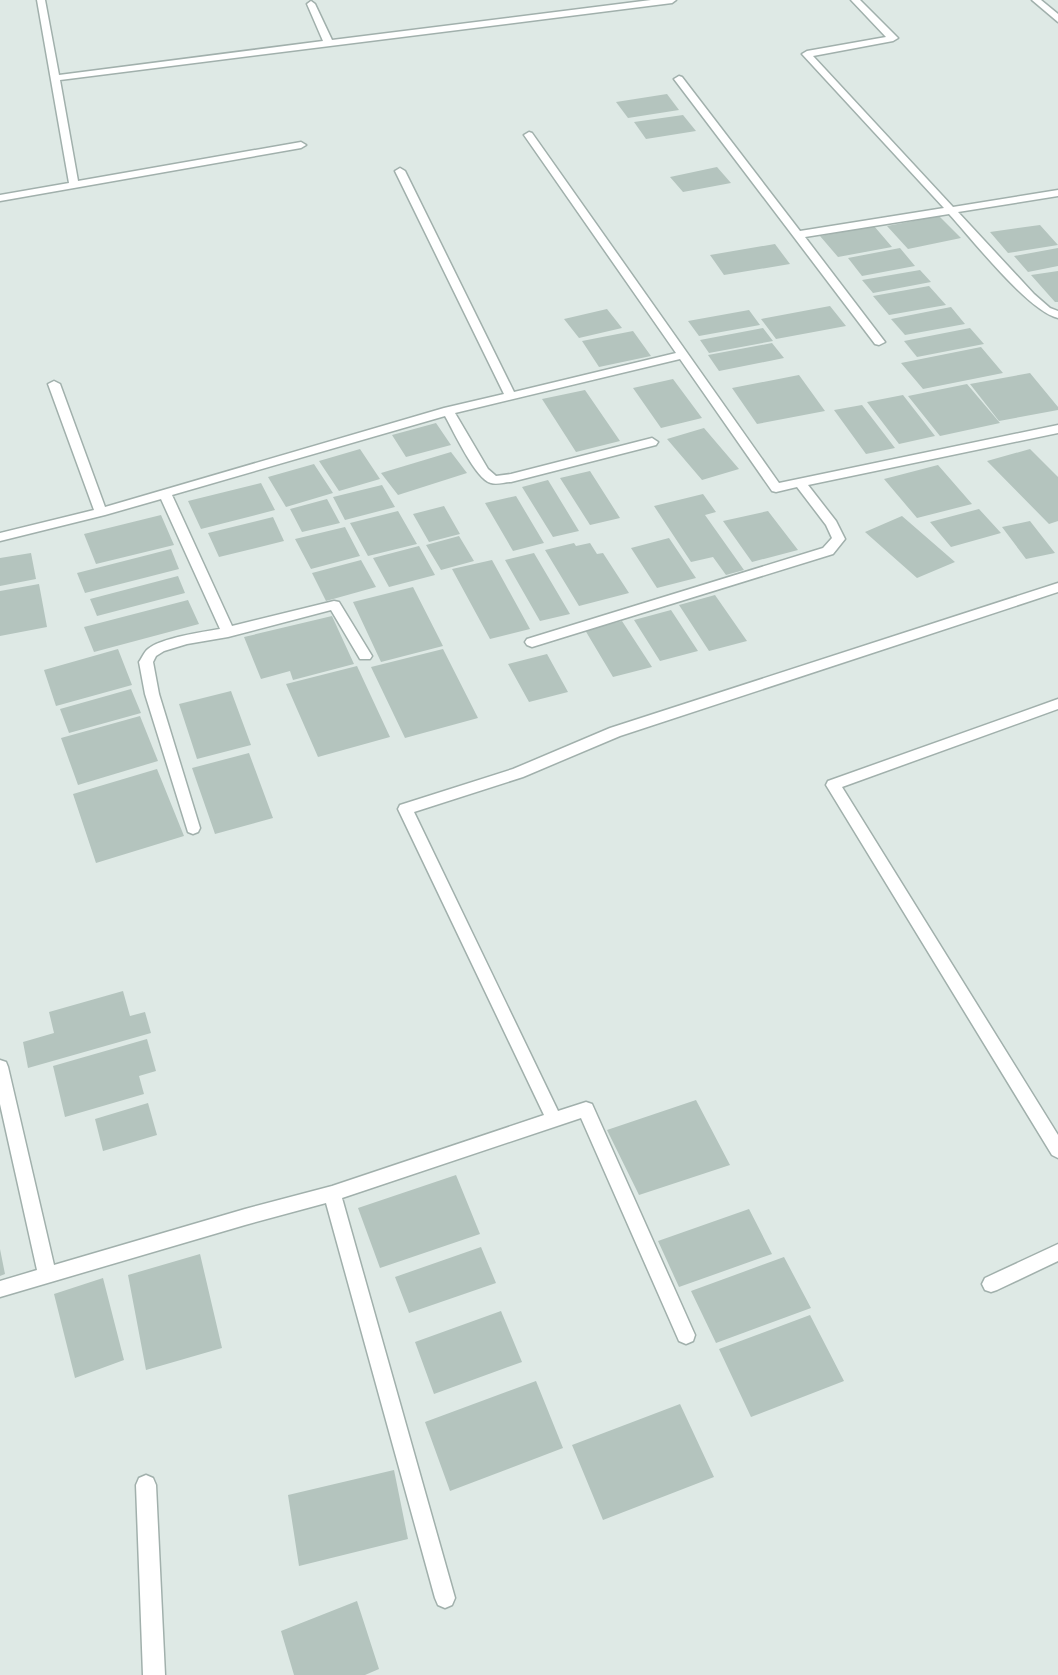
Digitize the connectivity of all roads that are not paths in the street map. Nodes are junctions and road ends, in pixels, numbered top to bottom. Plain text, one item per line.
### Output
1 (41, 0) edge
2 (672, 0) edge
3 (855, 0) edge
4 (1036, 0) edge
5 (311, 4) dead end
6 (1058, 19) edge
7 (329, 44) junction
8 (55, 78) junction
9 (679, 79) dead end
10 (529, 135) dead end
11 (301, 145) dead end
12 (400, 171) dead end
13 (74, 185) junction
14 (1058, 193) edge
15 (0, 198) edge
16 (951, 211) junction
17 (798, 235) junction
18 (1058, 315) edge
19 (879, 342) dead end
20 (683, 355) junction
21 (54, 384) dead end
22 (510, 395) junction
23 (448, 411) junction
24 (1058, 429) edge
25 (652, 442) dead end
26 (800, 483) junction
27 (165, 493) junction
28 (101, 512) junction
29 (0, 537) edge
30 (1058, 587) edge
31 (228, 632) junction
32 (532, 642) dead end
33 (365, 656) dead end
34 (1058, 704) edge
35 (193, 828) dead end
36 (0, 1067) edge
37 (554, 1119) junction
38 (1058, 1150) edge
39 (332, 1194) junction
40 (1058, 1252) edge
41 (48, 1276) junction
42 (991, 1284) dead end
43 (0, 1289) edge
44 (686, 1335) dead end
45 (146, 1484) dead end
46 (445, 1598) dead end
47 (154, 1675) edge

1 - 8 street
2 - 7 street
3 - 16 street
4 - 6 street
5 - 7 street
7 - 8 street
8 - 13 street
9 - 17 street
10 - 20 street
11 - 13 street
12 - 22 street
13 - 15 street
14 - 16 street
16 - 17 street
16 - 18 street
17 - 19 street
20 - 22 street
20 - 26 street
21 - 28 street
22 - 23 street
23 - 25 street
23 - 27 street
24 - 26 street
26 - 32 street
27 - 28 street
27 - 31 street
28 - 29 street
30 - 37 street
31 - 33 street
31 - 35 street
34 - 38 street
36 - 41 street
37 - 39 street
37 - 44 street
39 - 41 street
39 - 46 street
40 - 42 street
41 - 43 street
45 - 47 street

